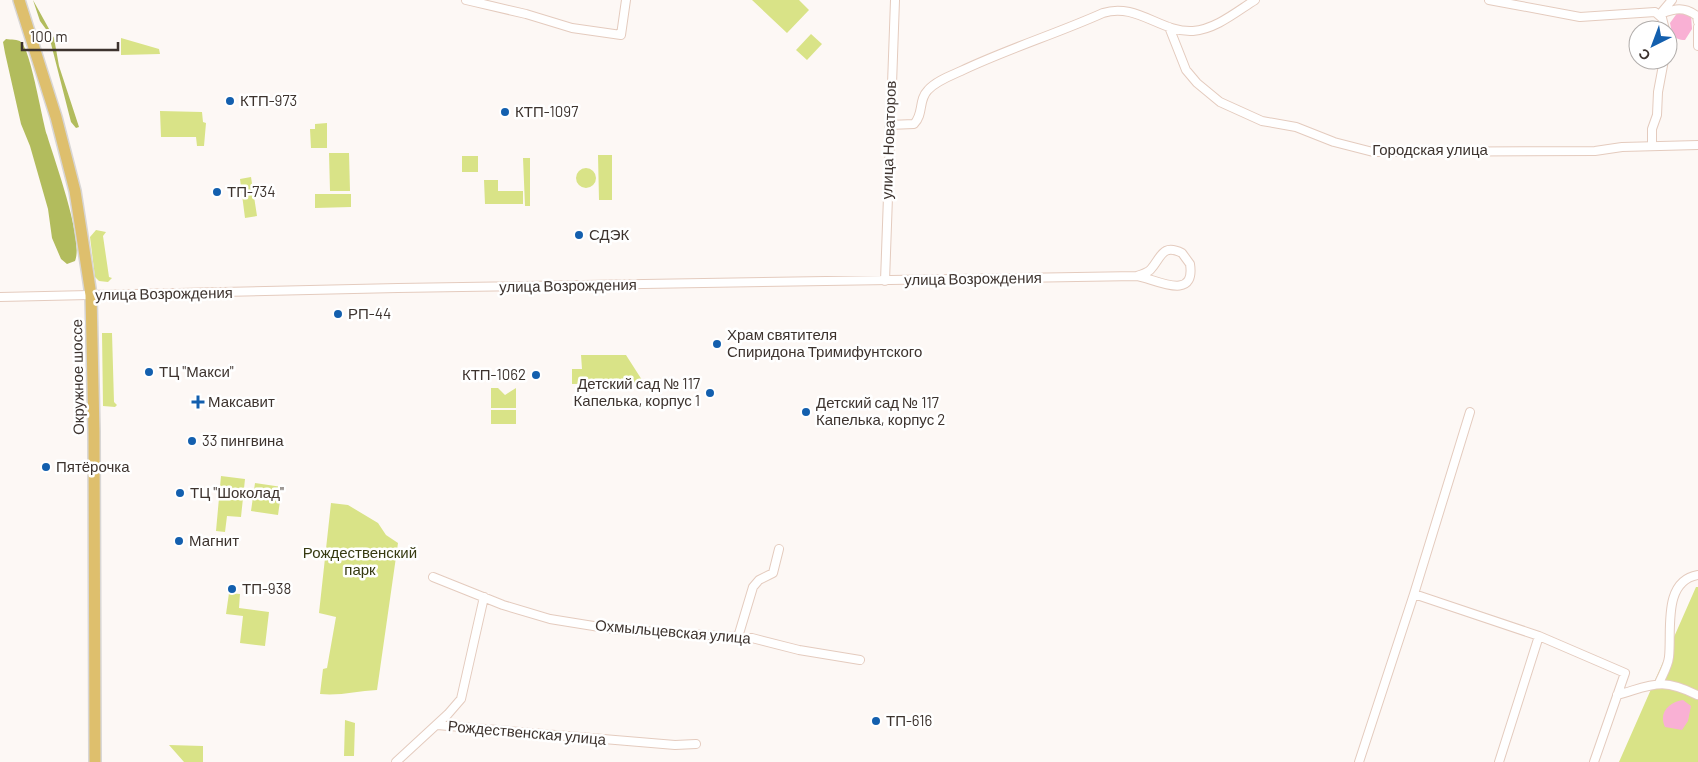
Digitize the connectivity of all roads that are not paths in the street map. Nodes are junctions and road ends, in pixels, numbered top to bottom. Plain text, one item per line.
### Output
1 (19, 0) edge
2 (466, 0) edge
3 (626, 0) edge
4 (895, 0) edge
5 (1255, 0) edge
6 (1489, 0) edge
7 (1672, 0) edge
8 (1660, 14) junction
9 (1663, 20) edge
10 (1698, 22) edge
11 (1169, 27) junction
12 (1698, 27) edge
13 (1698, 46) edge
14 (1662, 70) edge
15 (889, 125) junction
16 (1698, 145) edge
17 (1652, 146) junction
18 (1137, 276) junction
19 (885, 281) junction
20 (91, 296) junction
21 (0, 297) edge
22 (1470, 412) dead end
23 (779, 549) dead end
24 (1698, 575) edge
25 (433, 576) dead end
26 (1414, 594) junction
27 (484, 597) junction
28 (1538, 636) junction
29 (738, 637) junction
30 (860, 660) dead end
31 (1659, 683) junction
32 (1696, 694) dead end
33 (1617, 695) junction
34 (437, 725) junction
35 (696, 744) dead end
36 (95, 762) edge
37 (396, 762) edge
38 (1359, 762) edge
39 (1499, 762) edge
40 (1594, 762) edge

1 - 20 main road, Окружное шоссе
2 - 3 street
4 - 15 street, улица Новаторов
5 - 11 street
6 - 8 street
7 - 8 street
8 - 9 street
8 - 10 street
11 - 15 street
11 - 17 street, Городская улица
12 - 13 street
14 - 17 street
15 - 19 street, улица Новаторов
16 - 17 street, Городская улица
18 - 18 street, улица Возрождения
18 - 19 street, улица Возрождения
19 - 20 street, улица Возрождения
20 - 21 street, улица Возрождения
20 - 36 main road, Окружное шоссе
22 - 26 street
23 - 29 street
24 - 31 street
25 - 27 street, Охмыльцевская улица
26 - 28 street
26 - 38 street
27 - 29 street, Охмыльцевская улица
27 - 34 street, Рождественская улица
28 - 33 street
28 - 39 street
29 - 30 street, Охмыльцевская улица
31 - 32 street
31 - 33 street
33 - 40 street
34 - 35 street, Рождественская улица
34 - 37 street

